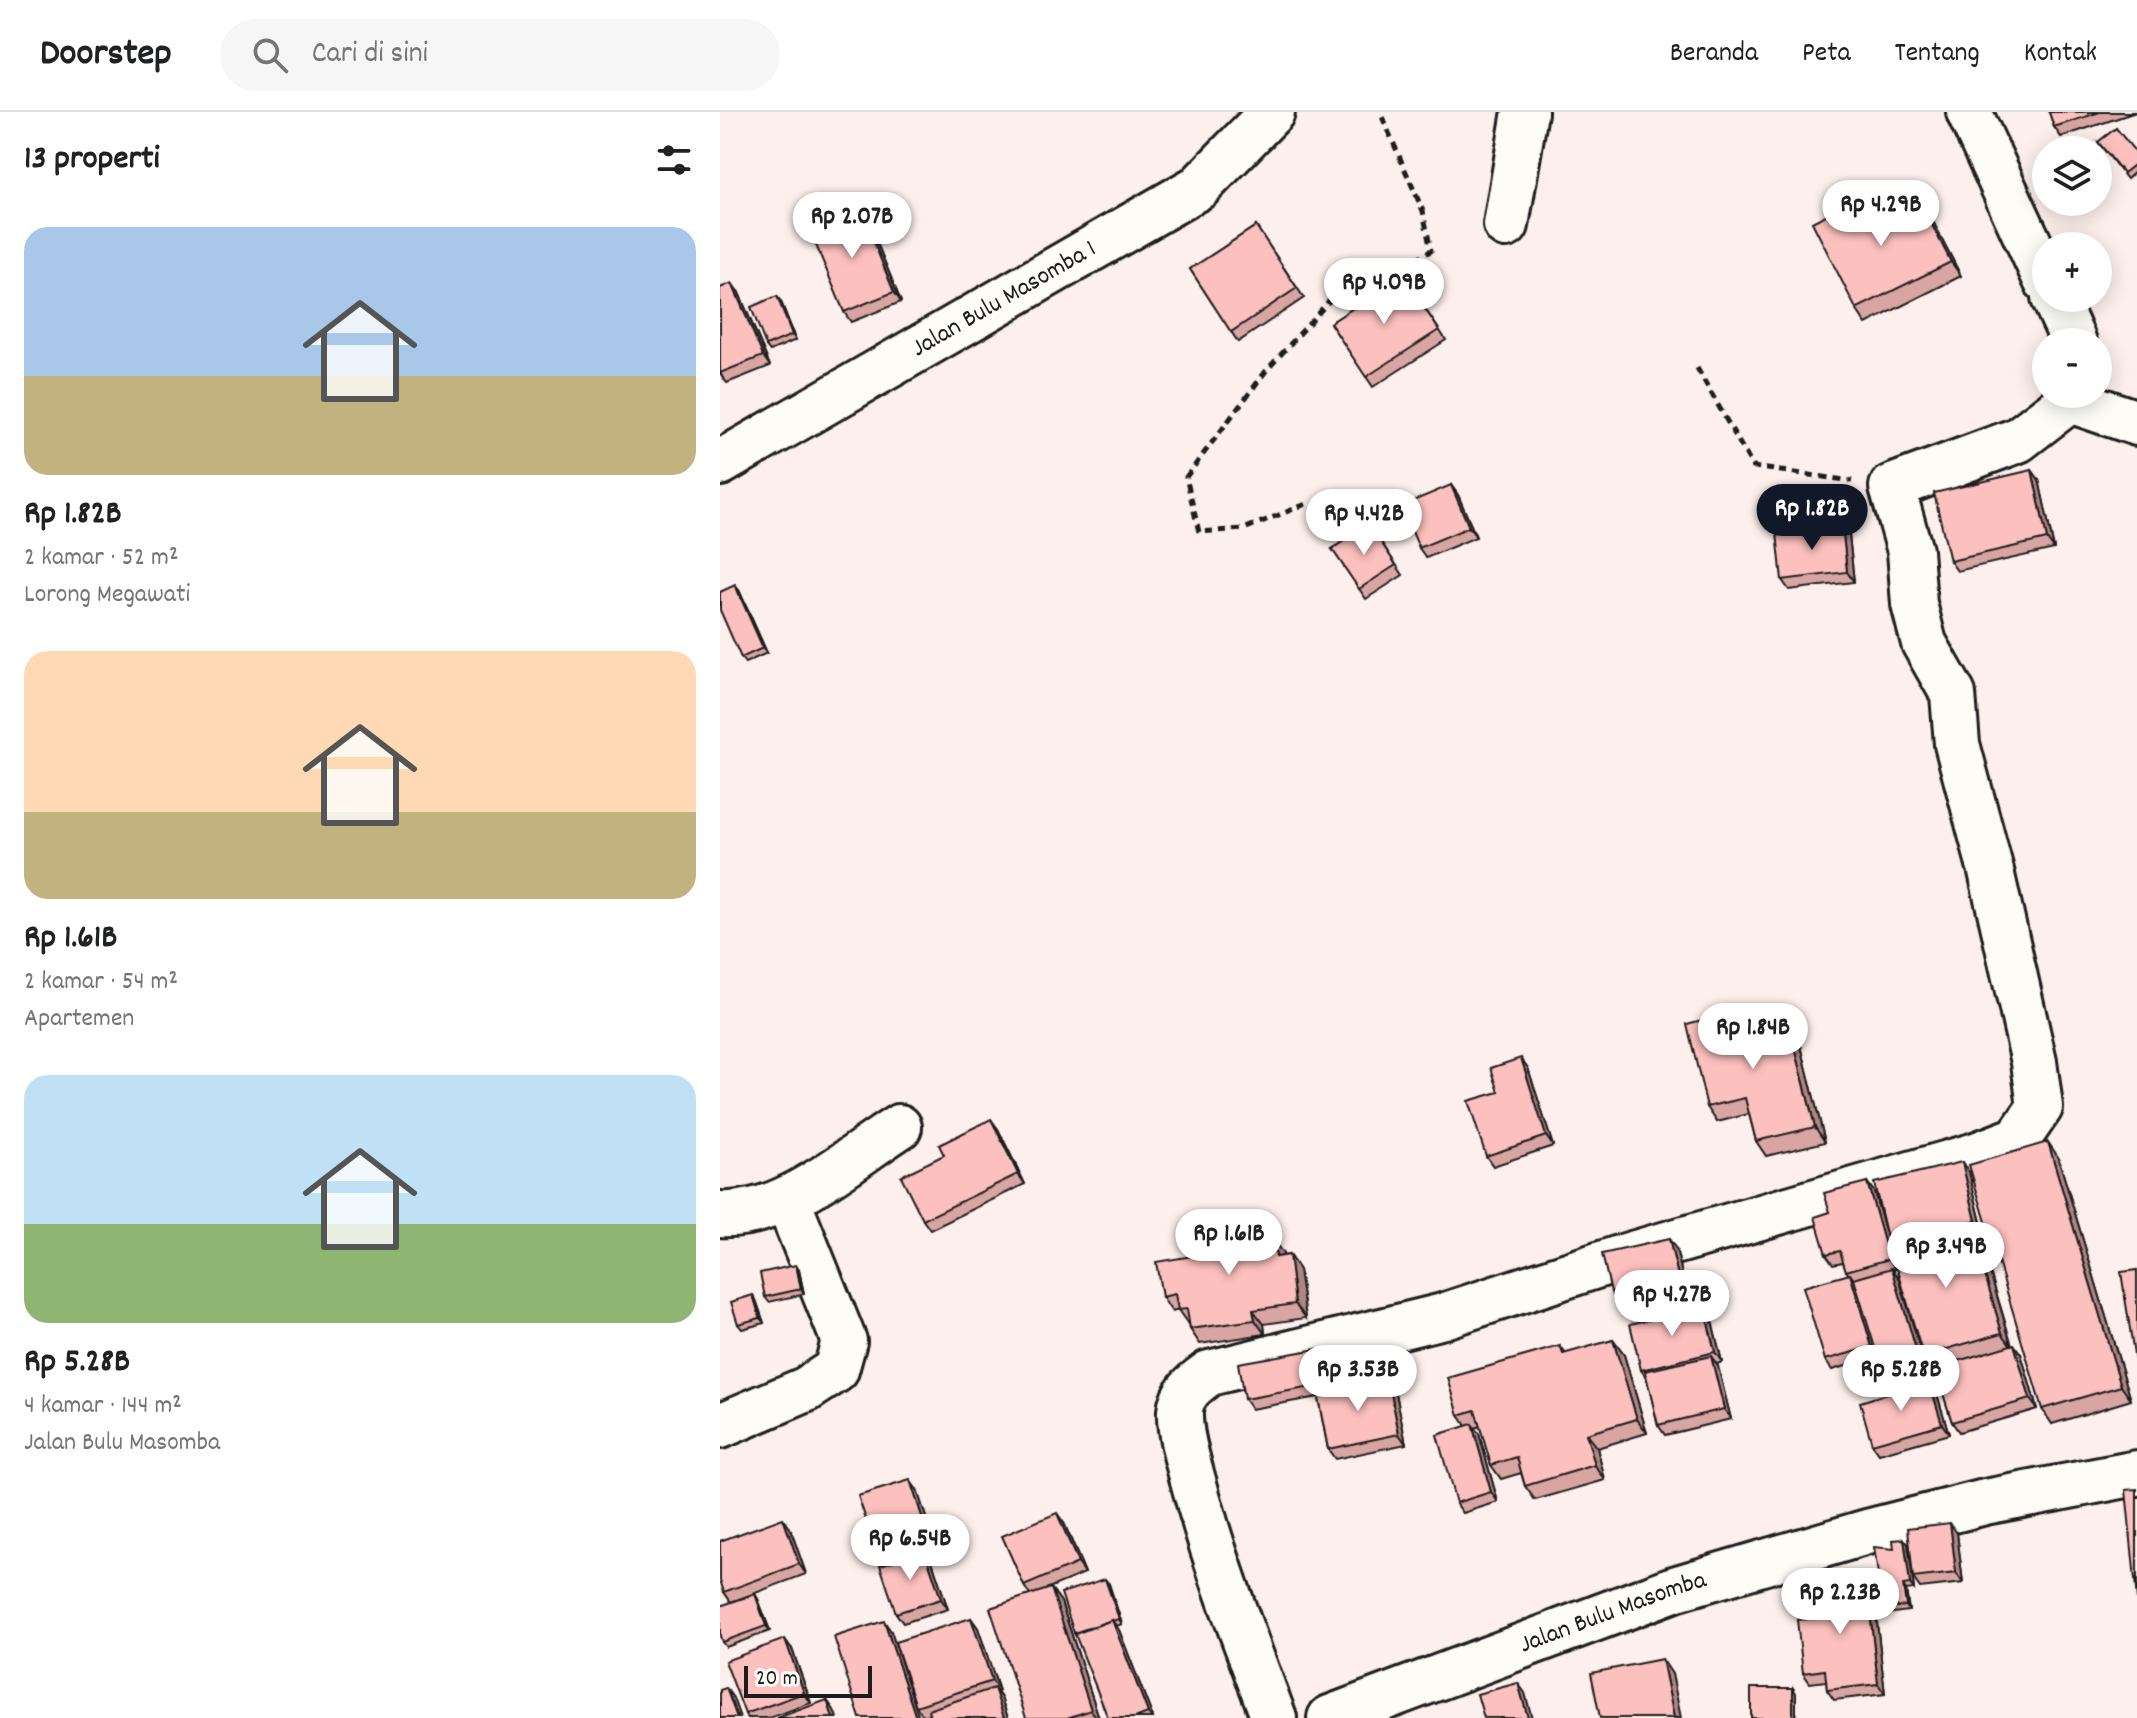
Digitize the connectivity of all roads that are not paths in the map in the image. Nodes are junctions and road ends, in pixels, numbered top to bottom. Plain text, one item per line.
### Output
1 (1272, 112) edge
2 (1525, 112) edge
3 (1969, 112) edge
4 (1506, 225) dead end
5 (2032, 249) edge
6 (2057, 408) edge
7 (2099, 408) edge
8 (2137, 423) edge
9 (720, 463) edge
10 (899, 1127) dead end
11 (787, 1199) junction
12 (720, 1214) edge
13 (720, 1426) edge
14 (2137, 1473) edge
15 (1274, 1718) edge
16 (1330, 1718) edge

1 - 9 street, Jalan Bulu Masomba 1
2 - 4 street
3 - 5 street
6 - 15 street
7 - 8 street
10 - 11 street
11 - 12 street
11 - 13 street
14 - 16 street, Jalan Bulu Masomba

